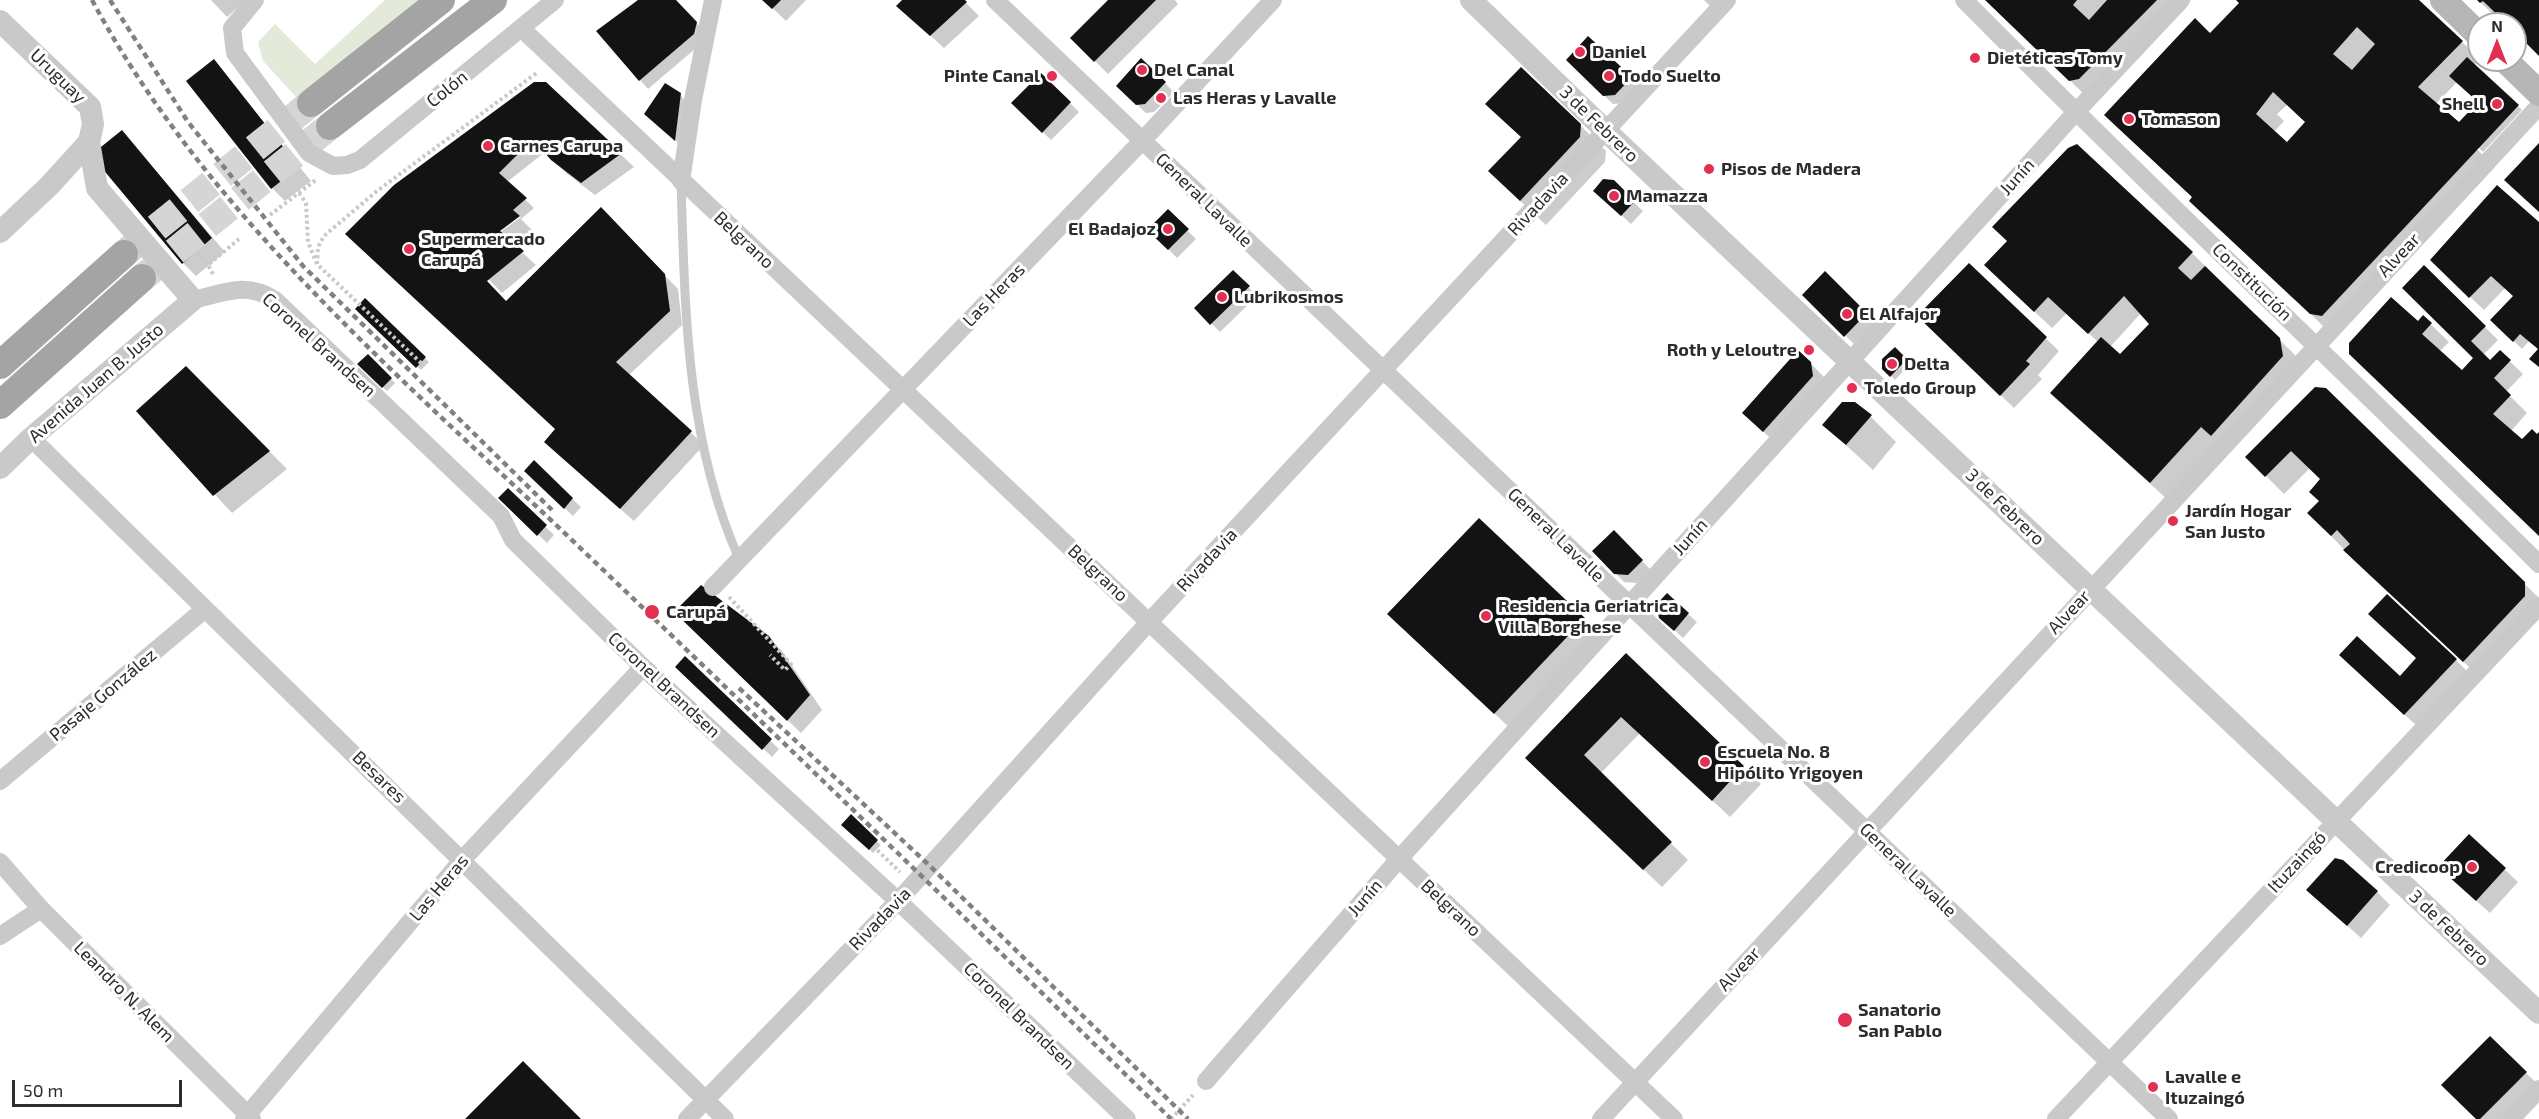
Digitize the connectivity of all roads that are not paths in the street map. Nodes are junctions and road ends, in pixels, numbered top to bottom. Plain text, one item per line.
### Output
1 (255, 0) edge
2 (441, 0) edge
3 (494, 0) edge
4 (555, 0) edge
5 (713, 0) edge
6 (995, 0) edge
7 (1273, 0) edge
8 (1471, 0) edge
9 (1727, 0) edge
10 (1964, 0) edge
11 (2181, 0) edge
12 (2443, 0) edge
13 (0, 21) edge
14 (2467, 23) edge
15 (521, 28) junction
16 (2517, 72) edge
17 (2539, 93) edge
18 (311, 103) tunnel mouth
19 (2539, 106) edge
20 (2075, 112) junction
21 (330, 126) tunnel mouth
22 (1607, 132) junction
23 (1142, 141) junction
24 (89, 142) junction
25 (681, 181) junction
26 (50, 186) junction
27 (97, 188) junction
28 (0, 232) edge
29 (124, 254) tunnel mouth
30 (142, 278) tunnel mouth
31 (193, 300) junction
32 (2316, 344) junction
33 (1851, 360) junction
34 (0, 365) edge
35 (1383, 370) junction
36 (904, 389) junction
37 (0, 405) edge
38 (31, 438) junction
39 (0, 468) edge
40 (739, 559) junction
41 (2539, 564) edge
42 (715, 586) road end
43 (2091, 588) junction
44 (1629, 605) junction
45 (2539, 606) edge
46 (205, 609) junction
47 (1149, 621) junction
48 (643, 667) junction
49 (0, 781) edge
50 (2336, 821) junction
51 (1867, 831) junction
52 (463, 859) junction
53 (1399, 859) junction
54 (0, 862) edge
55 (898, 901) junction
56 (41, 909) junction
57 (0, 936) edge
58 (2539, 1013) edge
59 (2109, 1062) junction
60 (1206, 1081) road end
61 (1635, 1082) junction
62 (2539, 1089) edge
63 (706, 1098) junction
64 (248, 1118) edge
65 (687, 1119) edge
66 (725, 1119) edge
67 (1127, 1119) edge
68 (1601, 1119) edge
69 (1674, 1119) edge
70 (2056, 1119) edge
71 (2169, 1119) edge
72 (2511, 1119) edge

1 - 15 street, Colón
2 - 18 main road
3 - 21 main road
4 - 15 street, Colón
5 - 25 street
6 - 23 street, General Lavalle
7 - 23 street, Las Heras
8 - 22 street, 3 de Febrero
9 - 22 street, Rivadavia
10 - 20 street, Constitución
11 - 20 street, Junín
12 - 14 main road
13 - 24 street, Uruguay
15 - 25 street, Belgrano
16 - 17 main road
19 - 32 street, Alvear
20 - 32 street, Constitución
20 - 33 street, Junín
22 - 33 street, 3 de Febrero
22 - 35 street, Rivadavia
23 - 35 street, General Lavalle
23 - 36 street, Las Heras
24 - 26 street
24 - 27 street, Uruguay
25 - 36 street, Belgrano
25 - 40 lane
26 - 27 street
26 - 28 street
27 - 31 street
29 - 34 main road
30 - 37 main road
31 - 38 street, Avenida Juan B. Justo
31 - 48 street, Coronel Brandsen
32 - 41 street, Constitución
32 - 43 street, Alvear
33 - 43 street, 3 de Febrero
33 - 44 street, Junín
35 - 44 street, General Lavalle
35 - 47 street, Rivadavia
36 - 40 street, Las Heras
36 - 47 street, Belgrano
38 - 39 street, Avenida Juan B. Justo
38 - 46 street, Besares
40 - 42 street, Las Heras
43 - 50 street, 3 de Febrero
43 - 51 street, Alvear
44 - 51 street, General Lavalle
44 - 53 street, Junín
45 - 50 street, Ituzaingó
46 - 49 street, Pasaje González
46 - 52 street, Besares
47 - 53 street, Belgrano
47 - 55 street, Rivadavia
48 - 52 street, Las Heras
48 - 55 street, Coronel Brandsen
50 - 58 street, 3 de Febrero
50 - 59 street, Ituzaingó
51 - 59 street, General Lavalle
51 - 61 street, Alvear
52 - 63 street, Besares
52 - 64 street, Las Heras
53 - 60 street, Junín
53 - 61 street, Belgrano
54 - 56 street, Leandro N. Alem
55 - 63 street, Rivadavia
55 - 67 street, Coronel Brandsen
56 - 57 street
56 - 64 street, Leandro N. Alem
59 - 70 street, Ituzaingó
59 - 71 street, General Lavalle
61 - 68 street, Alvear
61 - 69 street, Belgrano
62 - 72 street
63 - 65 street, Rivadavia
63 - 66 street, Besares

